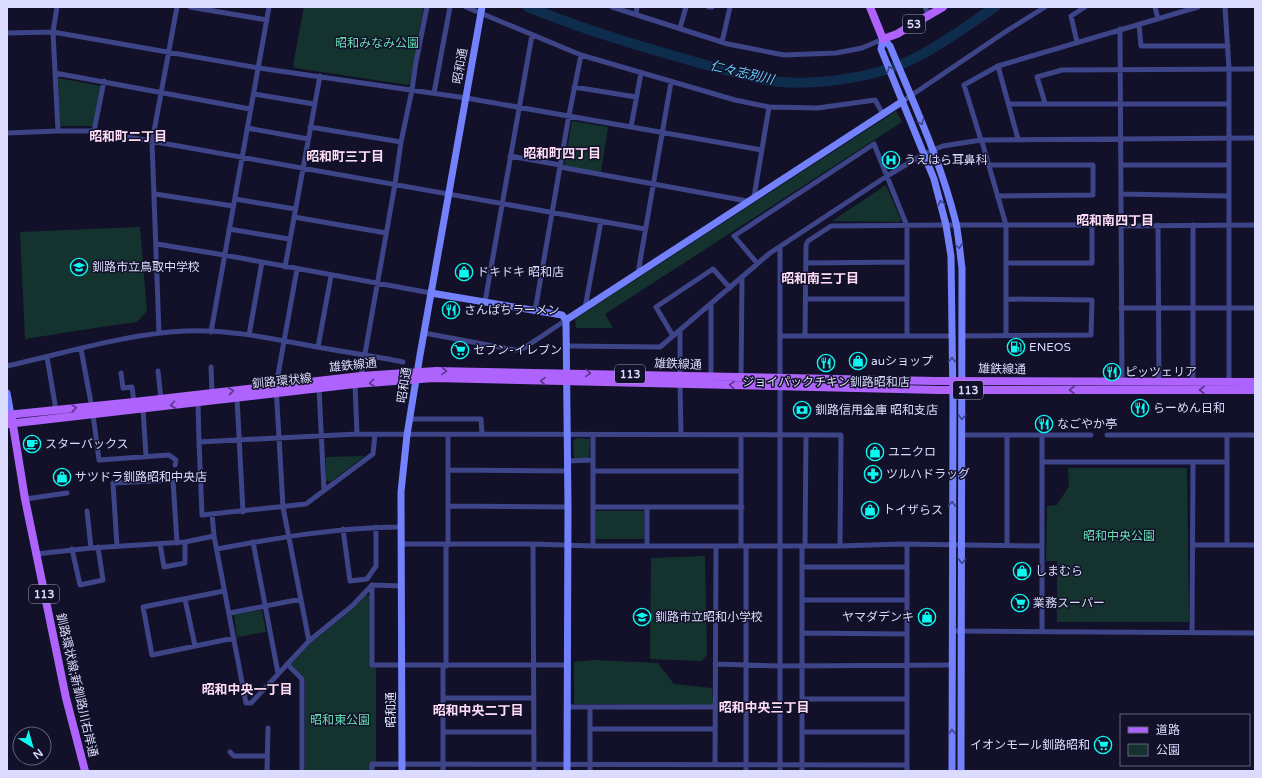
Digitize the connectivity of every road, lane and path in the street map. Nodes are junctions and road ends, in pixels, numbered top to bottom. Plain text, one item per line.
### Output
1 (57, 7) edge
2 (176, 7) edge
3 (190, 7) edge
4 (269, 7) edge
5 (427, 7) edge
6 (450, 7) edge
7 (466, 7) edge
8 (612, 7) edge
9 (637, 7) edge
10 (686, 7) edge
11 (730, 7) edge
12 (870, 7) edge
13 (925, 7) edge
14 (943, 7) edge
15 (1045, 7) edge
16 (1085, 7) edge
17 (1155, 7) edge
18 (1198, 7) edge
19 (1225, 7) edge
20 (482, 9) edge
21 (636, 15) junction
22 (929, 16) junction
23 (1158, 19) junction
24 (267, 20) junction
25 (1139, 24) junction
26 (680, 28) junction
27 (1120, 29) junction
28 (53, 32) junction
29 (7, 33) edge
30 (532, 35) junction
31 (883, 39) junction
32 (722, 42) junction
33 (1077, 42) junction
34 (1228, 46) junction
35 (168, 52) junction
36 (581, 55) junction
37 (998, 66) junction
38 (259, 68) junction
39 (1229, 69) junction
40 (1255, 69) edge
41 (1120, 70) junction
42 (641, 72) junction
43 (55, 73) junction
44 (320, 76) junction
45 (104, 81) junction
46 (671, 82) junction
47 (574, 87) junction
48 (412, 90) junction
49 (161, 92) junction
50 (434, 93) junction
51 (254, 94) junction
52 (911, 96) junction
53 (636, 97) junction
54 (466, 98) junction
55 (903, 101) junction
56 (1045, 103) junction
57 (314, 104) junction
58 (1009, 104) junction
59 (1120, 104) junction
60 (1228, 104) junction
61 (520, 107) junction
62 (770, 107) junction
63 (250, 109) junction
64 (883, 114) junction
65 (569, 115) junction
66 (310, 127) junction
67 (631, 127) junction
68 (247, 128) junction
69 (58, 131) junction
70 (94, 131) junction
71 (662, 132) junction
72 (7, 133) edge
73 (1228, 138) junction
74 (1255, 138) edge
75 (308, 139) junction
76 (1018, 139) junction
77 (1121, 139) junction
78 (981, 140) junction
79 (152, 142) junction
80 (401, 142) junction
81 (762, 150) junction
82 (932, 150) junction
83 (924, 154) junction
84 (510, 156) junction
85 (242, 157) junction
86 (988, 165) junction
87 (1121, 165) junction
88 (1228, 165) junction
89 (560, 166) junction
90 (302, 168) junction
91 (887, 176) junction
92 (653, 183) junction
93 (395, 184) junction
94 (155, 194) junction
95 (1121, 194) junction
96 (449, 195) junction
97 (997, 196) junction
98 (1228, 196) junction
99 (754, 197) junction
100 (235, 199) junction
101 (747, 201) junction
102 (502, 204) junction
103 (234, 206) junction
104 (295, 209) junction
105 (552, 212) junction
106 (294, 217) junction
107 (601, 221) junction
108 (946, 225) junction
109 (956, 225) junction
110 (1006, 225) junction
111 (1158, 225) junction
112 (1193, 225) junction
113 (1228, 225) junction
114 (1255, 225) edge
115 (907, 226) junction
116 (1121, 226) junction
117 (229, 228) junction
118 (645, 228) junction
119 (386, 233) junction
120 (289, 239) junction
121 (156, 244) junction
122 (780, 247) junction
123 (224, 255) junction
124 (262, 262) junction
125 (907, 262) junction
126 (757, 263) junction
127 (806, 263) junction
128 (1007, 263) junction
129 (285, 267) junction
130 (297, 269) junction
131 (638, 273) junction
132 (331, 276) junction
133 (742, 278) junction
134 (377, 284) junction
135 (730, 288) junction
136 (431, 293) junction
137 (806, 299) junction
138 (907, 299) junction
139 (1007, 299) junction
140 (485, 302) junction
141 (711, 304) junction
142 (1158, 307) junction
143 (1193, 307) junction
144 (1228, 307) junction
145 (585, 308) junction
146 (1121, 308) junction
147 (1255, 308) edge
148 (535, 311) junction
149 (566, 320) junction
150 (680, 330) junction
151 (211, 332) junction
152 (159, 333) junction
153 (424, 333) junction
154 (249, 335) junction
155 (907, 335) junction
156 (673, 336) junction
157 (780, 336) junction
158 (805, 336) junction
159 (952, 336) junction
160 (962, 336) junction
161 (1006, 336) junction
162 (284, 340) junction
163 (567, 346) junction
164 (318, 347) junction
165 (81, 349) junction
166 (364, 354) junction
167 (47, 357) junction
168 (403, 362) dead end
169 (7, 366) edge
170 (211, 366) dead end
171 (158, 371) dead end
172 (120, 373) dead end
173 (361, 376) junction
174 (416, 376) junction
175 (567, 377) junction
176 (711, 377) junction
177 (741, 378) junction
178 (680, 380) junction
179 (953, 381) junction
180 (962, 381) junction
181 (779, 382) junction
182 (1122, 382) junction
183 (1159, 382) junction
184 (1193, 382) junction
185 (1255, 382) edge
186 (1229, 383) junction
187 (355, 384) junction
188 (319, 389) junction
189 (276, 390) junction
190 (953, 390) junction
191 (962, 390) junction
192 (1255, 390) edge
193 (7, 392) edge
194 (212, 393) junction
195 (237, 398) junction
196 (161, 399) junction
197 (134, 402) junction
198 (198, 402) junction
199 (143, 409) junction
200 (56, 410) junction
201 (92, 410) junction
202 (9, 415) edge
203 (410, 419) junction
204 (10, 424) edge
205 (357, 434) junction
206 (375, 434) junction
207 (406, 434) junction
208 (482, 434) junction
209 (448, 435) junction
210 (567, 435) junction
211 (593, 435) junction
212 (681, 435) junction
213 (741, 435) junction
214 (780, 435) junction
215 (806, 435) junction
216 (962, 435) junction
217 (1007, 435) junction
218 (1042, 435) junction
219 (1091, 435) dead end
220 (1107, 435) dead end
221 (1227, 435) junction
222 (1255, 435) edge
223 (321, 436) junction
224 (279, 438) junction
225 (239, 440) junction
226 (199, 442) junction
227 (146, 456) junction
228 (592, 460) junction
229 (567, 461) junction
230 (1042, 462) junction
231 (1193, 462) junction
232 (1227, 462) junction
233 (175, 464) dead end
234 (448, 470) junction
235 (567, 471) junction
236 (593, 471) junction
237 (741, 471) junction
238 (324, 490) junction
239 (67, 493) dead end
240 (25, 499) junction
241 (448, 506) junction
242 (283, 507) junction
243 (568, 507) junction
244 (593, 507) junction
245 (647, 507) junction
246 (742, 507) junction
247 (86, 511) dead end
248 (243, 512) junction
249 (212, 514) junction
250 (376, 527) junction
251 (401, 527) junction
252 (343, 529) junction
253 (214, 536) junction
254 (290, 537) junction
255 (177, 542) junction
256 (185, 542) junction
257 (253, 542) junction
258 (160, 544) junction
259 (401, 544) junction
260 (533, 544) junction
261 (907, 544) junction
262 (447, 545) junction
263 (567, 545) junction
264 (952, 545) junction
265 (962, 545) junction
266 (1007, 545) junction
267 (1193, 545) junction
268 (1227, 545) junction
269 (1255, 545) edge
270 (117, 546) junction
271 (593, 546) junction
272 (647, 546) junction
273 (716, 546) junction
274 (744, 546) junction
275 (780, 546) junction
276 (804, 546) junction
277 (840, 546) junction
278 (1042, 546) junction
279 (98, 547) junction
280 (91, 548) junction
281 (72, 549) junction
282 (216, 549) junction
283 (36, 554) junction
284 (802, 567) junction
285 (907, 567) junction
286 (372, 585) junction
287 (402, 586) junction
288 (224, 591) junction
289 (185, 598) junction
290 (301, 599) junction
291 (803, 600) junction
292 (907, 600) junction
293 (265, 606) junction
294 (230, 613) junction
295 (952, 631) junction
296 (961, 632) junction
297 (1042, 632) junction
298 (1192, 633) junction
299 (1255, 633) edge
300 (803, 634) junction
301 (907, 634) junction
302 (234, 638) junction
303 (310, 641) junction
304 (195, 646) junction
305 (287, 664) junction
306 (715, 664) junction
307 (534, 665) junction
308 (568, 665) junction
309 (747, 665) junction
310 (952, 665) junction
311 (402, 666) junction
312 (444, 666) junction
313 (780, 666) junction
314 (803, 666) junction
315 (907, 666) junction
316 (278, 673) junction
317 (443, 698) junction
318 (534, 698) junction
319 (803, 699) junction
320 (907, 699) junction
321 (568, 707) junction
322 (590, 707) junction
323 (716, 707) junction
324 (268, 728) dead end
325 (590, 729) junction
326 (715, 729) junction
327 (444, 732) junction
328 (533, 732) junction
329 (803, 732) junction
330 (907, 732) junction
331 (230, 752) dead end
332 (267, 756) junction
333 (443, 764) junction
334 (534, 764) junction
335 (590, 764) junction
336 (715, 764) junction
337 (746, 764) junction
338 (780, 764) junction
339 (402, 768) edge
340 (567, 768) edge
341 (802, 768) edge
342 (907, 768) edge
343 (85, 771) edge
344 (267, 771) edge
345 (302, 771) edge
346 (372, 771) edge
347 (444, 771) edge
348 (534, 771) edge
349 (590, 771) edge
350 (746, 771) edge
351 (780, 771) edge
352 (952, 771) edge
353 (961, 771) edge

1 - 28 street
2 - 35 street
3 - 24 street
4 - 24 street
5 - 48 street
6 - 50 street
7 - 20 street
8 - 21 street
9 - 21 street
10 - 26 street
11 - 32 street
12 - 31 main road
13 - 22 street
14 - 22 main road, 53
15 - 52 street
16 - 33 street
17 - 23 street
18 - 23 street
19 - 34 street
20 - 30 street
20 - 54 street, 昭和通
21 - 26 street
22 - 31 main road, 53
23 - 25 street
24 - 38 street
25 - 27 street
25 - 34 street
26 - 32 street
27 - 33 street
27 - 41 street
28 - 29 street
28 - 35 street
28 - 43 street
30 - 36 street
30 - 61 street
31 - 32 street
31 - 52 street
55 -> 31 street
33 - 37 street
34 - 39 street
35 - 38 street
35 - 49 street
36 - 42 street
36 - 47 street
37 - 58 street
37 - 78 street
38 - 44 street
38 - 51 street
39 - 40 street
39 - 41 street
39 - 60 street
41 - 56 street
41 - 59 street
42 - 46 street
42 - 53 street
43 - 45 street
43 - 69 street
44 - 48 street
44 - 57 street
45 - 49 street
45 - 70 street
46 - 62 street
46 - 71 street
47 - 53 street
47 - 65 street
48 - 50 street
48 - 80 street
49 - 63 street
49 - 79 street
50 - 54 street
51 - 57 street
51 - 63 street
52 - 55 street
52 -> 82 street
53 - 67 street
54 - 61 street
54 - 96 street, 昭和通
55 - 64 street
55 - 83 street
56 - 58 street
56 - 59 street
57 - 66 street
58 - 76 street
59 - 60 street
59 - 77 street
60 - 73 street
61 - 65 street
61 - 84 street
62 - 64 street
62 - 81 street
63 - 68 street
64 - 99 street
65 - 67 street
65 - 89 street
66 - 75 street
66 - 80 street
67 - 71 street
68 - 75 street
68 - 85 street
69 - 70 street
69 - 72 street
70 - 79 street
71 - 81 street
71 - 92 street
73 - 74 street
73 - 77 street
73 - 88 street
75 - 90 street
76 - 77 street
76 - 78 street
77 - 87 street
78 - 82 street
78 - 86 street
79 - 85 street
79 - 94 street
80 - 93 street
81 - 99 street
82 - 83 street
82 - 109 street
83 - 91 street
108 -> 83 street
84 - 89 street
84 - 102 street
85 - 90 street
85 - 100 street
86 - 97 street
86 - 97 street
87 - 88 street
87 - 95 street
88 - 98 street
89 - 92 street
89 - 105 street
90 - 93 street
90 - 104 street
91 - 115 street
91 - 122 street
91 - 126 street
92 - 101 street
92 - 118 street
93 - 96 street
93 - 119 street
94 - 103 street
94 - 121 street
95 - 98 street
95 - 116 street
96 - 102 street
96 - 136 street, 昭和通
97 - 110 street
98 - 113 street
99 - 101 street
100 - 103 street
100 - 104 street
101 - 131 street
102 - 105 street
102 - 140 street
103 - 117 street
104 - 106 street
105 - 107 street
105 - 148 street
106 - 119 street
106 - 120 street
107 - 118 street
107 - 145 street
108 - 109 street
108 - 115 street
108 - 159 street
109 - 110 street
109 -> 160 street
110 - 128 street
110 - 128 street
111 - 112 street
111 - 116 street
111 - 142 street
112 - 113 street
112 - 143 street
113 - 114 street
113 - 144 street
115 - 125 street
115 - 127 street
116 - 146 street
117 - 120 street
117 - 123 street
118 - 131 street
119 - 134 street
120 - 129 street
121 - 123 street
121 - 152 street
122 - 126 street
122 - 157 street
123 - 124 street
123 - 151 street
124 - 129 street
124 - 154 street
125 - 127 street
125 - 138 street
126 - 133 street
127 - 137 street
128 - 139 street
129 - 130 street
130 - 132 street
130 - 162 street
131 - 145 street
132 - 134 street
132 - 164 street
133 - 135 street
133 - 177 street
134 - 136 street
134 - 166 street
135 - 141 street
135 - 156 street
136 - 140 street
136 - 153 street, 昭和通
137 - 138 street
137 - 158 street
138 - 155 street
139 - 161 street
139 - 161 street
140 - 148 street
141 - 150 street
141 - 176 street
142 - 143 street
142 - 146 street
142 - 183 street
143 - 144 street
143 - 184 street
144 - 147 street
144 - 186 street
145 - 149 street
146 - 182 street
148 - 149 street
149 - 153 street
149 - 163 street
150 - 156 street
150 - 178 street
151 - 152 street
151 - 154 street
152 - 165 street
153 - 174 street, 昭和通
154 - 162 street
155 - 158 street
155 - 159 street
156 - 163 street
157 - 158 street
157 - 181 street
179 -> 159 street
160 - 161 street
160 - 180 street
162 - 164 street
162 - 189 street
163 - 175 street
164 - 166 street
165 - 167 street
165 - 201 street
166 - 168 street
166 - 173 street
167 - 169 street
167 - 200 street
170 - 194 street
171 - 196 street
172 - 197 street
173 - 174 main road, 雄鉄線通 / 113
173 - 189 main road, 雄鉄線通 / 113
174 - 175 main road, 雄鉄線通 / 113
174 -> 187 main road, 釧路環状線 / 113
174 - 203 street, 昭和通
175 - 178 main road, 雄鉄線通 / 113
175 - 210 street
176 - 177 main road, 雄鉄線通 / 113
176 - 178 main road, 雄鉄線通 / 113
177 - 181 main road, 雄鉄線通 / 113
181 -> 178 main road, 雄鉄線通 / 113
178 - 212 street
179 - 180 main road, 雄鉄線通 / 113
179 - 181 main road, 雄鉄線通 / 113
179 - 190 street
180 - 182 main road, 雄鉄線通 / 113
180 - 191 street
181 - 190 main road, 雄鉄線通 / 113
181 - 214 street
182 - 183 main road, 雄鉄線通 / 113
183 - 184 main road, 雄鉄線通 / 113
184 - 186 main road, 雄鉄線通 / 113
185 - 186 main road, 雄鉄線通 / 113
187 - 188 main road, 釧路環状線 / 113
187 - 205 street
188 - 189 main road, 釧路環状線 / 113
188 - 223 street
194 -> 189 main road, 雄鉄線通 / 113
189 - 195 main road, 釧路環状線 / 113
189 - 224 street
190 - 191 main road, 雄鉄線通 / 113
264 -> 190 street
192 -> 191 main road, 雄鉄線通 / 113
191 -> 216 street
193 - 202 street
194 - 196 main road, 雄鉄線通 / 113
195 - 198 main road, 釧路環状線 / 113
195 - 225 street
196 - 197 main road, 雄鉄線通 / 113
197 - 201 main road, 雄鉄線通 / 113
198 -> 199 main road, 釧路環状線 / 113
198 - 226 street
199 - 201 main road, 釧路環状線 / 113
199 - 227 street
200 -> 201 main road, 雄鉄線通 / 113
200 - 202 main road, 雄鉄線通 / 113
201 - 204 main road, 釧路環状線 / 113
201 - 227 street
202 - 204 main road, 釧路環状線;新釧路川右岸通 / 113
203 - 207 street, 昭和通
203 - 208 street
204 - 240 main road, 釧路環状線;新釧路川右岸通 / 113
205 - 206 street
205 - 223 street
206 - 207 street
206 - 238 street
207 - 209 street
207 - 251 street, 昭和通
208 - 209 street
208 - 210 street
209 - 234 street
210 - 211 street
210 - 229 street
211 - 212 street
211 - 228 street
212 - 213 street
213 - 214 street
213 - 237 street
214 - 215 street
214 - 275 street
215 - 276 street
215 - 277 street
216 - 217 street
216 - 265 street
217 - 218 street
217 - 266 street
218 - 219 street
218 - 230 street
220 - 221 street
221 - 222 street
221 - 232 street
223 - 224 street
223 - 238 street
224 - 225 street
224 - 242 street
225 - 226 street
225 - 248 street
226 - 249 street
227 - 233 street
228 - 229 street
228 - 236 street
229 - 235 street
230 - 231 street
230 - 278 street
231 - 232 street
231 - 267 street
232 - 268 street
234 - 235 street
234 - 241 street
235 - 243 street
236 - 237 street
236 - 244 street
237 - 246 street
238 - 242 street
239 - 240 street
240 - 283 main road, 釧路環状線;新釧路川右岸通 / 113
241 - 243 street
241 - 262 street
242 - 248 street
242 - 254 street
243 - 263 street
244 - 245 street
244 - 271 street
245 - 246 street
245 - 272 street
246 - 274 street
247 - 280 street
248 - 249 street
249 - 253 street
250 - 251 street
250 - 252 street
250 - 252 street
251 - 259 street, 昭和通
252 - 254 street
253 - 256 street
253 - 282 street
254 - 257 street
254 - 290 street
255 - 256 street
255 - 258 street
255 - 270 street
256 - 258 street
257 - 282 street
257 - 293 street
258 - 270 street
259 - 262 street
259 - 287 street, 昭和通
260 - 262 street
260 - 263 street
260 - 307 street
261 - 264 street
261 - 277 street
261 - 285 street
262 - 312 street
263 - 271 street
263 - 308 street
264 - 265 street
264 - 295 street
265 - 266 street
265 -> 296 street
266 - 278 street
267 - 268 street
267 - 298 street
268 - 269 street
270 - 279 street
271 - 272 street
272 - 273 street
273 - 274 street
273 - 306 street
274 - 275 street
274 - 309 street
275 - 276 street
275 - 313 street
276 - 277 street
276 - 284 street
278 - 297 street
279 - 280 street
279 - 281 street
280 - 281 street
281 - 283 street
282 - 288 street
283 - 343 main road, 釧路環状線;新釧路川右岸通 / 113
284 - 285 street
284 - 291 street
285 - 292 street
286 - 287 street
286 - 303 street
286 - 311 street
287 - 311 street, 昭和通
288 - 289 street
288 - 294 street
289 - 304 street
289 - 304 street
290 - 293 street
290 - 303 street
291 - 292 street
291 - 300 street
292 - 301 street
293 - 294 street
293 - 316 street
294 - 302 street
295 - 296 street
295 - 310 street
296 - 297 street
296 - 353 street
297 - 298 street
298 - 299 street
300 - 301 street
300 - 314 street
301 - 315 street
302 - 304 street
302 - 316 street
303 - 305 street
305 - 316 street
305 - 345 street
306 - 309 street
306 - 323 street
307 - 308 street
307 - 312 street
307 - 318 street
308 - 321 street
309 - 313 street
309 - 337 street
310 - 315 street
352 -> 310 street
311 - 312 street
311 - 339 street, 昭和通
312 - 317 street
313 - 314 street
313 - 338 street
314 - 315 street
314 - 319 street
315 - 320 street
317 - 318 street
317 - 327 street
318 - 328 street
319 - 320 street
319 - 329 street
320 - 330 street
321 - 322 street
321 - 340 street
322 - 323 street
322 - 325 street
323 - 326 street
324 - 332 street
325 - 326 street
325 - 335 street
326 - 336 street
327 - 328 street
327 - 333 street
328 - 334 street
329 - 330 street
329 - 341 street
330 - 342 street
331 - 332 street
332 - 344 street
333 - 334 street
333 - 339 street
333 - 347 street
334 - 340 street
334 - 348 street
335 - 336 street
335 - 340 street
335 - 349 street
336 - 337 street
337 - 338 street
337 - 350 street
338 - 341 street
338 - 351 street
339 - 346 street
341 - 342 street

